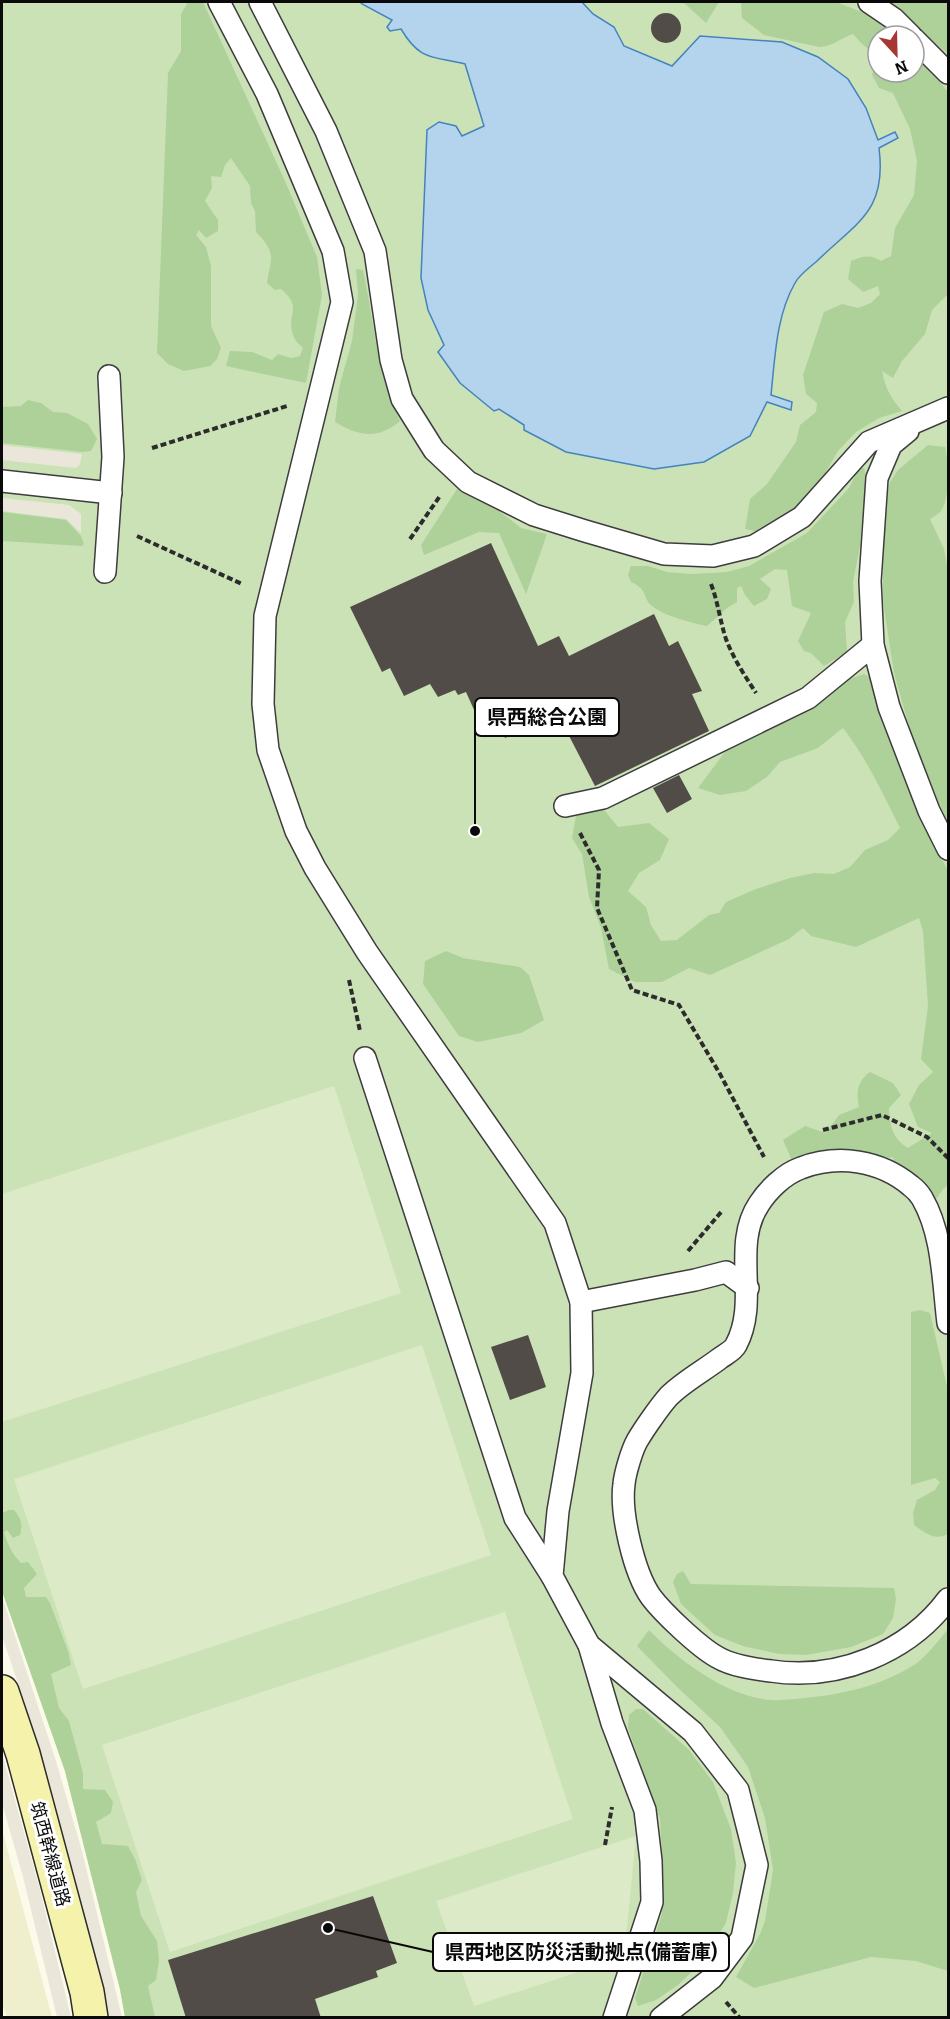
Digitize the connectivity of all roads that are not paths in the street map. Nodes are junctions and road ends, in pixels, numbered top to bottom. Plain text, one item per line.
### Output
1 (219, 2) edge
2 (260, 2) edge
3 (869, 2) edge
4 (899, 24) edge
5 (926, 50) edge
6 (948, 72) edge
7 (109, 376) dead end
8 (948, 408) edge
9 (925, 418) junction
10 (2, 481) edge
11 (111, 493) junction
12 (105, 572) dead end
13 (873, 645) junction
14 (565, 806) road end
15 (948, 849) edge
16 (365, 1058) dead end
17 (748, 1288) junction
18 (581, 1302) junction
19 (948, 1323) edge
20 (552, 1576) junction
21 (948, 1599) edge
22 (588, 1645) junction
23 (2, 1692) edge
24 (91, 2018) edge
25 (614, 2018) edge
26 (661, 2018) edge

1 - 18 lane
2 - 9 lane
3 - 4 lane
5 - 6 lane
7 - 11 lane
8 - 9 lane
9 - 13 lane
10 - 11 lane
11 - 12 lane
13 - 14 lane
13 - 15 lane
16 - 20 lane
17 - 18 lane
17 - 19 lane
17 - 21 lane
18 - 20 lane
20 - 22 lane
22 - 25 lane
22 - 26 lane
23 - 24 street, 筑西幹線道路

